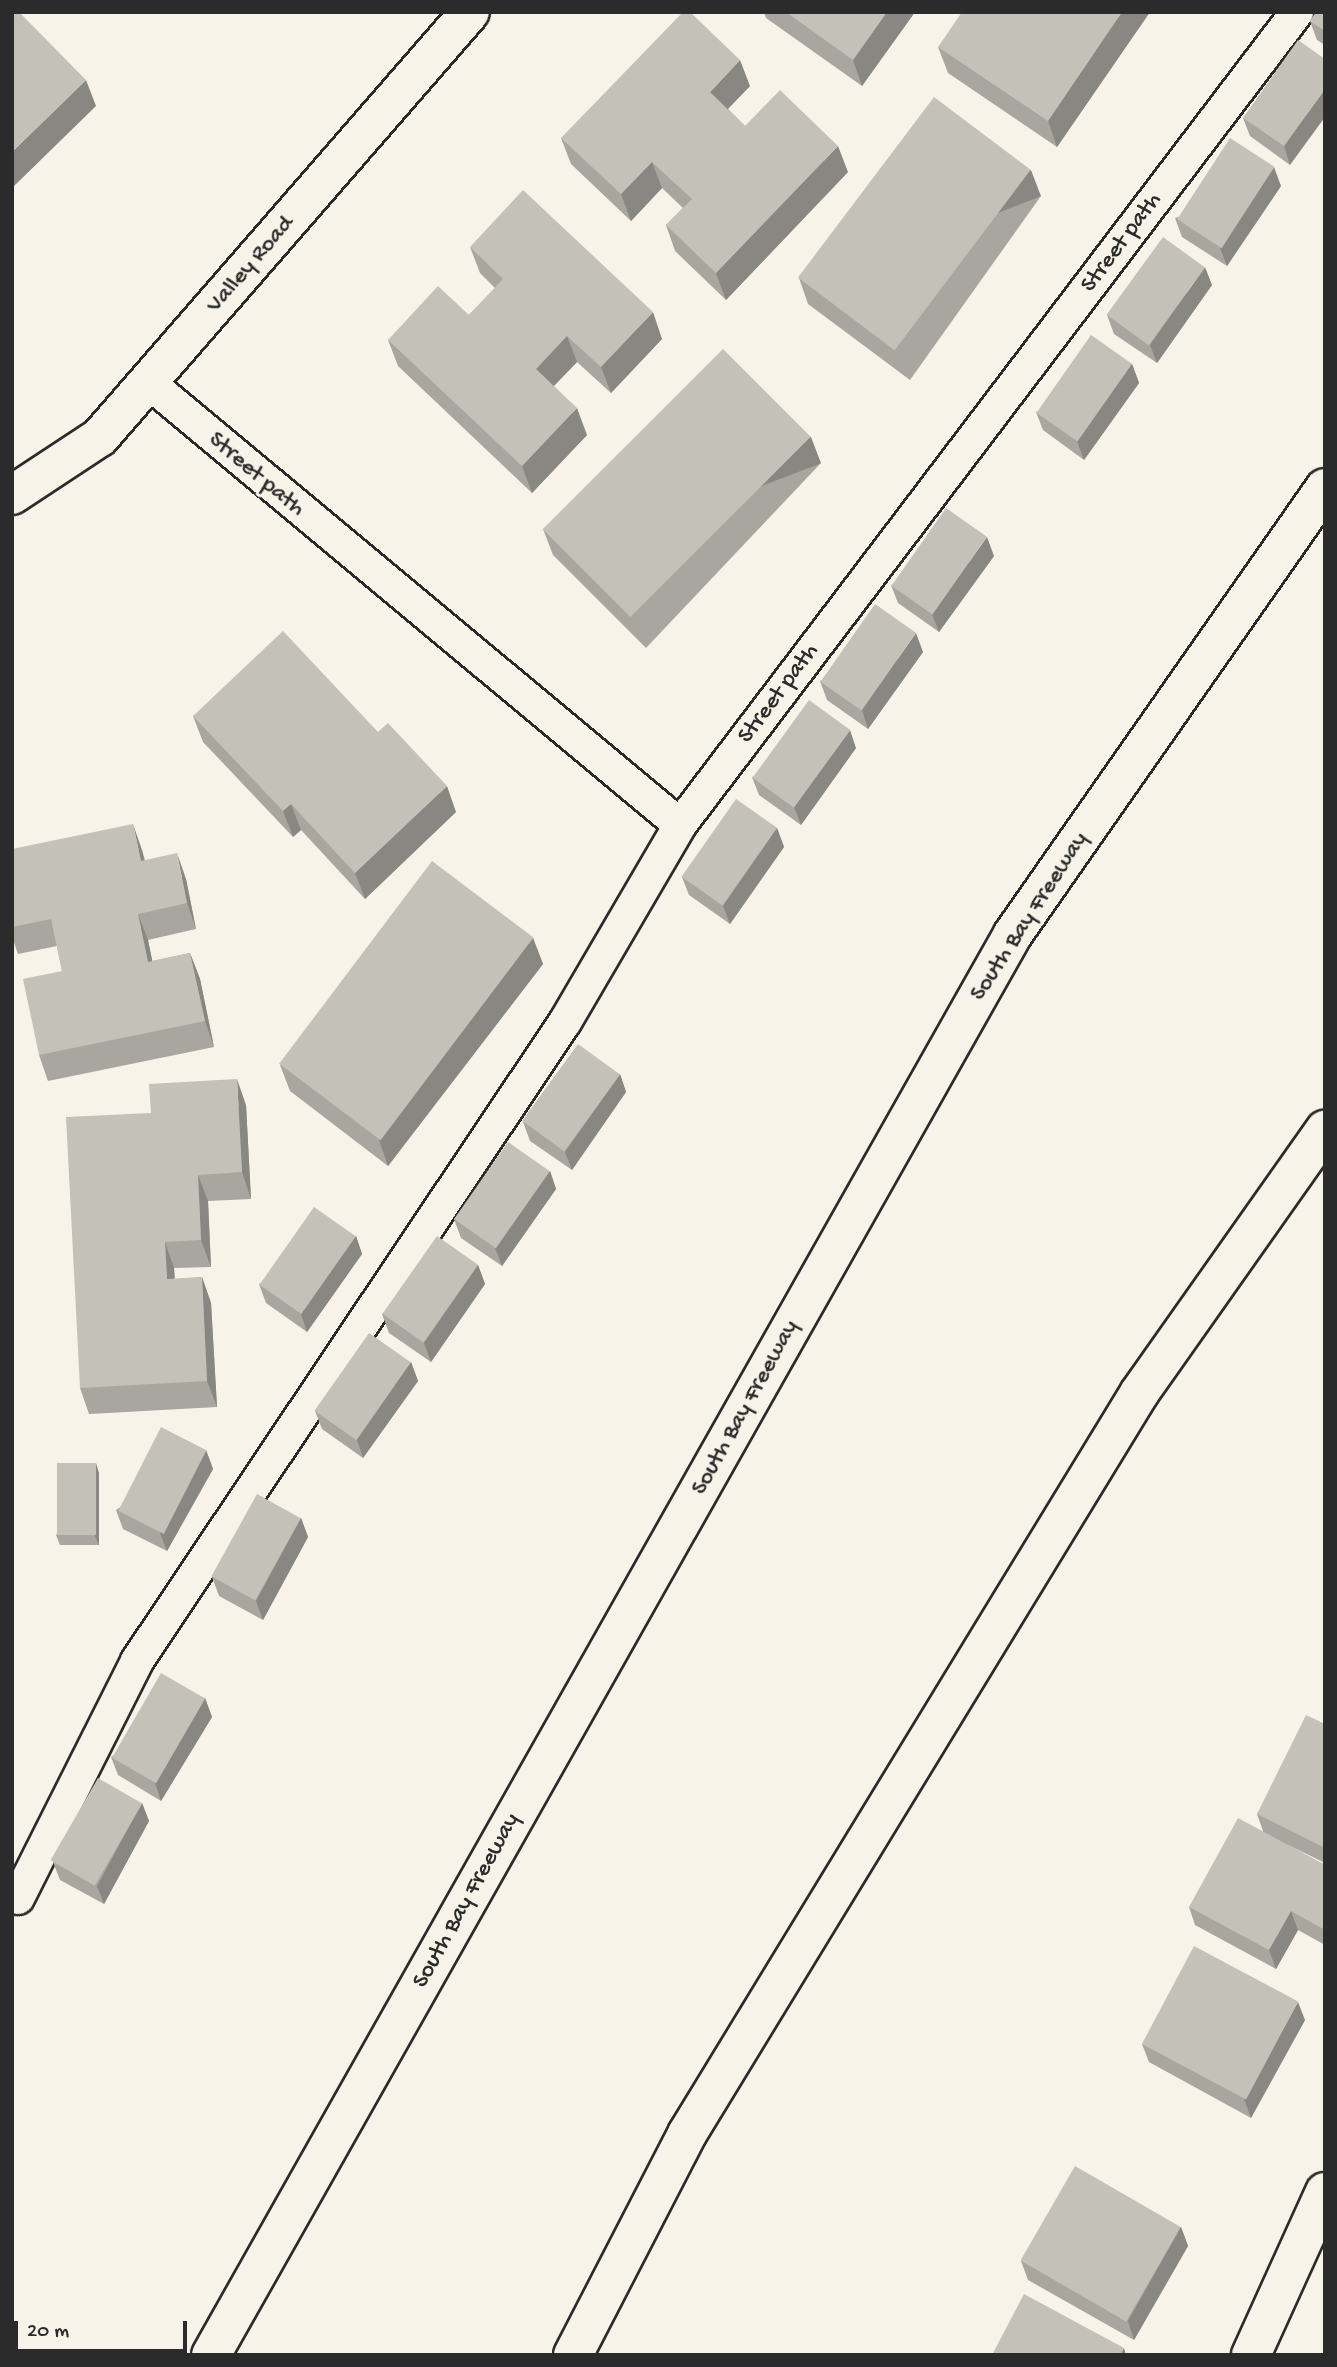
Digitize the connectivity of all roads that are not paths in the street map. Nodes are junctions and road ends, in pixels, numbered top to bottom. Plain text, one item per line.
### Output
1 (470, 12) edge
2 (1297, 12) edge
3 (148, 382) junction
4 (1325, 488) edge
5 (12, 495) edge
6 (680, 825) junction
7 (1325, 1130) edge
8 (18, 1898) dead end
9 (1325, 2192) edge
10 (211, 2355) edge
11 (573, 2355) edge
12 (1251, 2355) edge

1 - 3 main road, Valley Road
2 - 6 lane, Street path
3 - 5 main road, Valley Road
3 - 6 lane, Street path
4 - 10 main road, South Bay Freeway
6 - 8 lane
7 - 11 main road
9 - 12 main road

